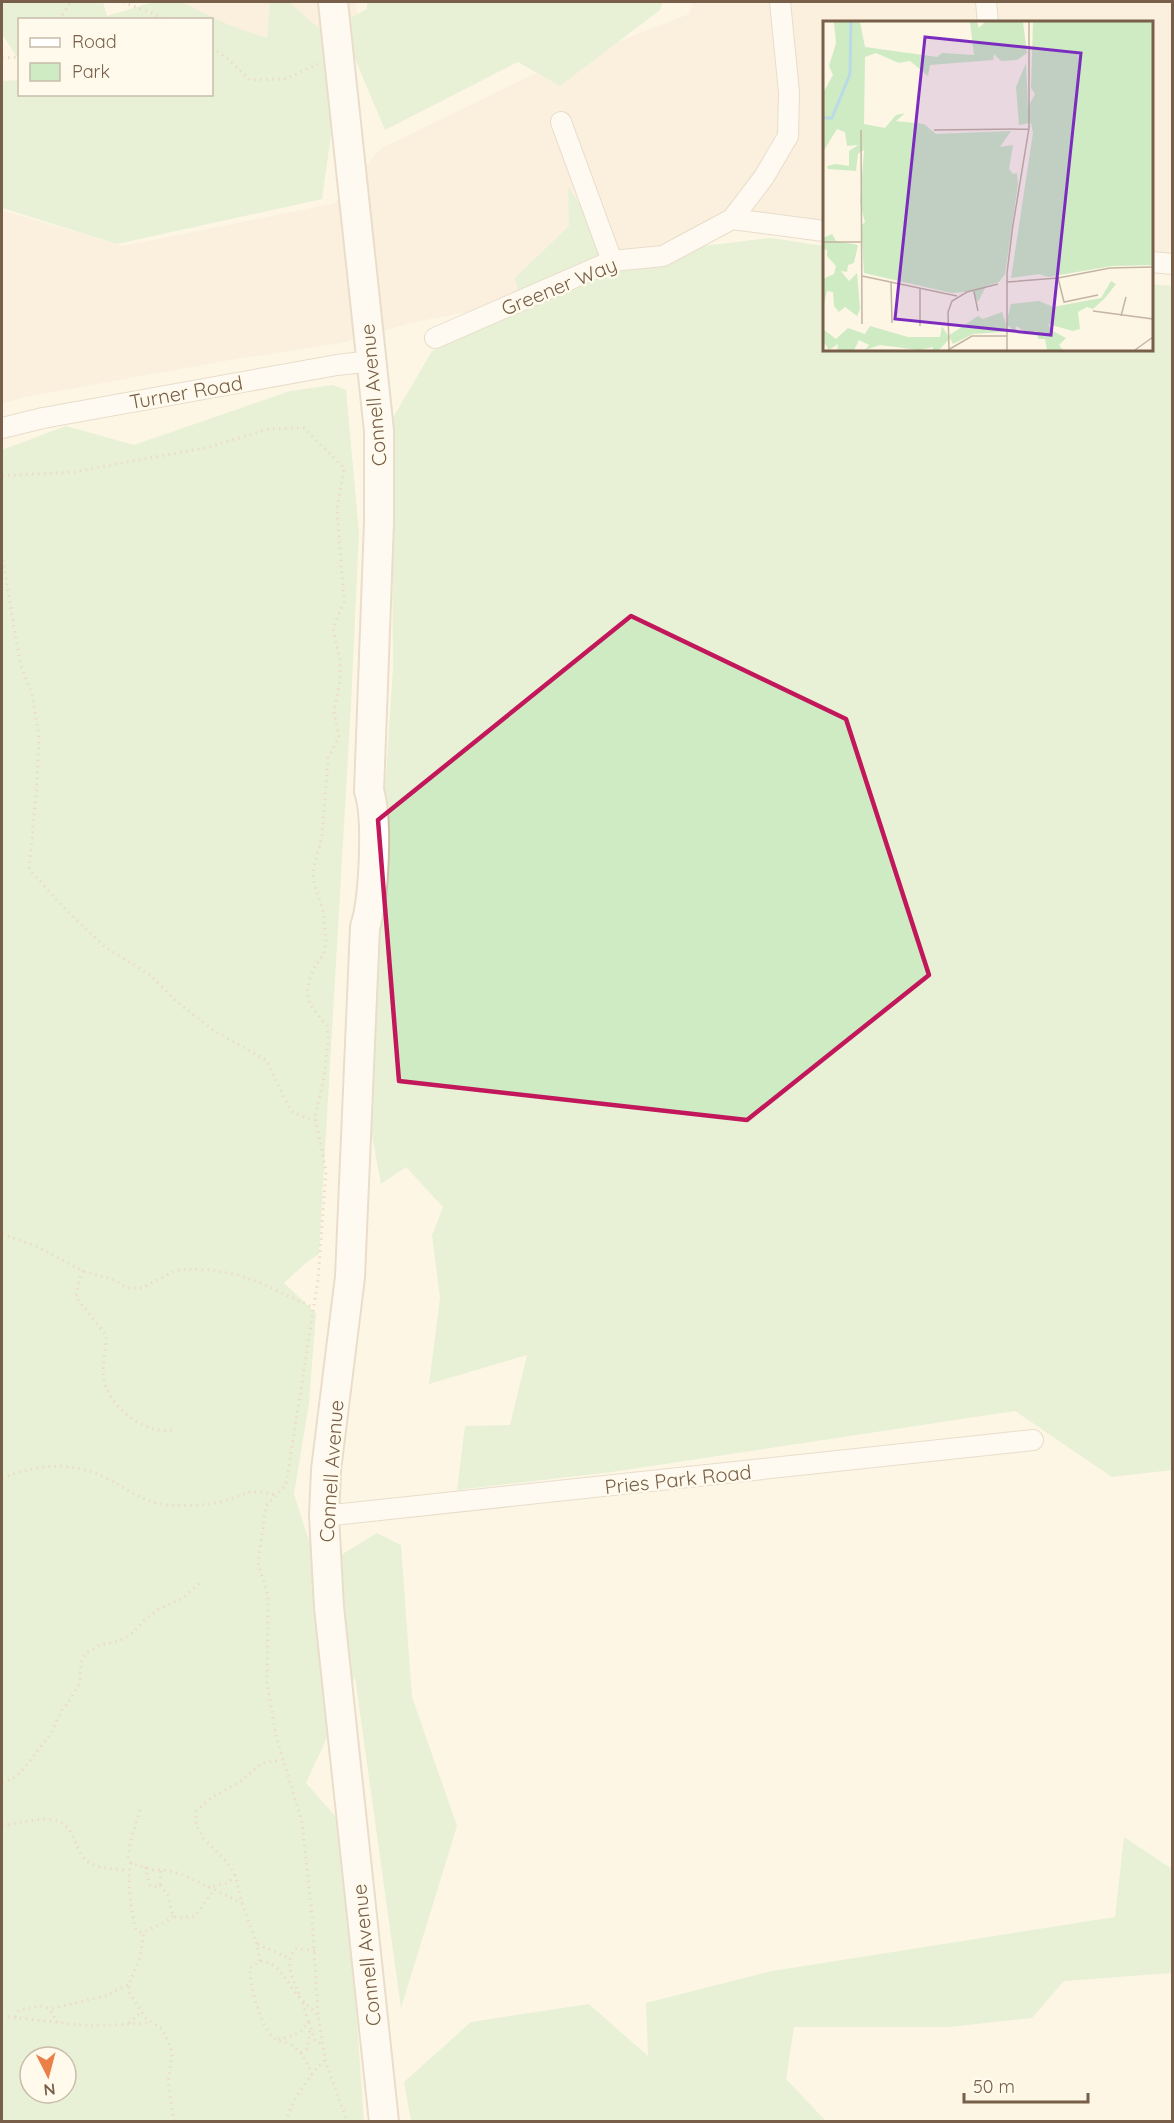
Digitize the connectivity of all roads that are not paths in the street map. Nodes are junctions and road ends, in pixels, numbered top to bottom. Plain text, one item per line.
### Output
1 (333, 2) edge
2 (780, 2) edge
3 (986, 2) edge
4 (988, 21) edge
5 (561, 122) dead end
6 (732, 219) junction
7 (823, 231) edge
8 (612, 261) junction
9 (1153, 262) edge
10 (1173, 264) edge
11 (435, 338) dead end
12 (372, 361) junction
13 (2, 428) edge
14 (1033, 1440) dead end
15 (324, 1516) junction
16 (384, 2121) edge

1 - 12 street, Connell Avenue
2 - 6 street, Greener Way
3 - 4 street
5 - 8 street
6 - 7 street
6 - 8 street, Greener Way
8 - 11 street, Greener Way
9 - 10 street
12 - 13 street, Turner Road
12 - 15 street, Connell Avenue
14 - 15 street, Pries Park Road
15 - 16 street, Connell Avenue

